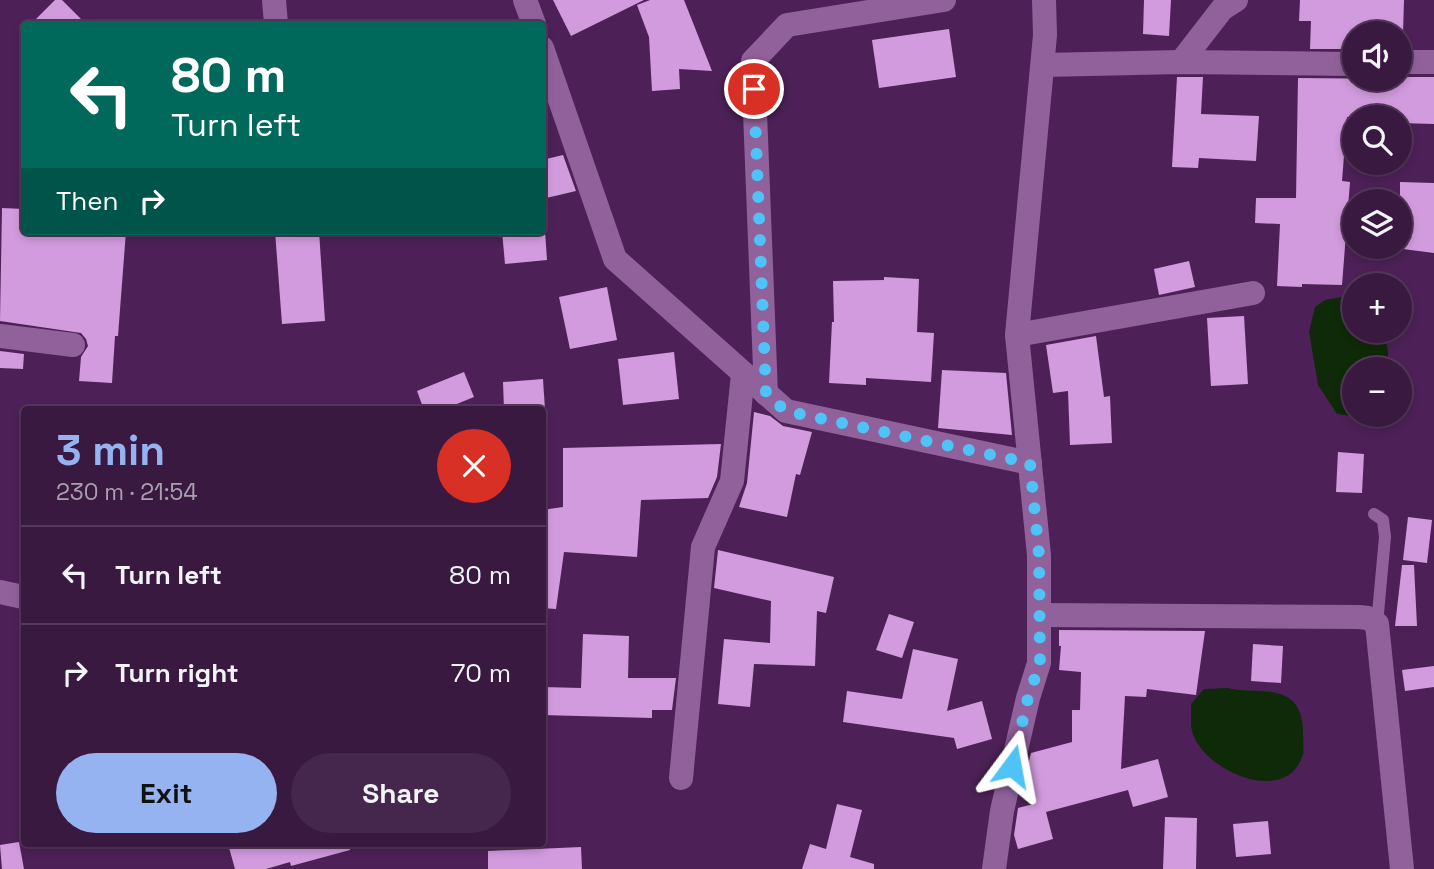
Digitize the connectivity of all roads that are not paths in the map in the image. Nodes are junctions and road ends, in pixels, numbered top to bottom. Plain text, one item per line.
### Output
1 (274, 0) edge
2 (525, 0) edge
3 (944, 0) edge
4 (1044, 0) edge
5 (1236, 0) edge
6 (276, 21) edge
7 (533, 21) edge
8 (546, 60) edge
9 (1181, 62) junction
10 (1412, 62) edge
11 (1434, 62) edge
12 (1342, 64) edge
13 (1043, 65) junction
14 (1253, 293) dead end
15 (1017, 335) junction
16 (0, 336) edge
17 (73, 345) dead end
18 (743, 374) junction
19 (766, 394) junction
20 (1030, 463) junction
21 (1374, 514) dead end
22 (1039, 615) junction
23 (1377, 624) junction
24 (681, 778) dead end
25 (994, 869) edge
26 (1402, 869) edge

1 - 6 street
2 - 7 street
3 - 19 street
4 - 13 street
5 - 9 street
8 - 18 street
9 - 12 street
9 - 13 street
10 - 11 street
13 - 15 street
14 - 15 street
15 - 20 street
16 - 17 street
18 - 19 street
18 - 24 street
19 - 20 street
20 - 22 street
21 - 23 lane
22 - 23 street
22 - 25 street
23 - 26 street

